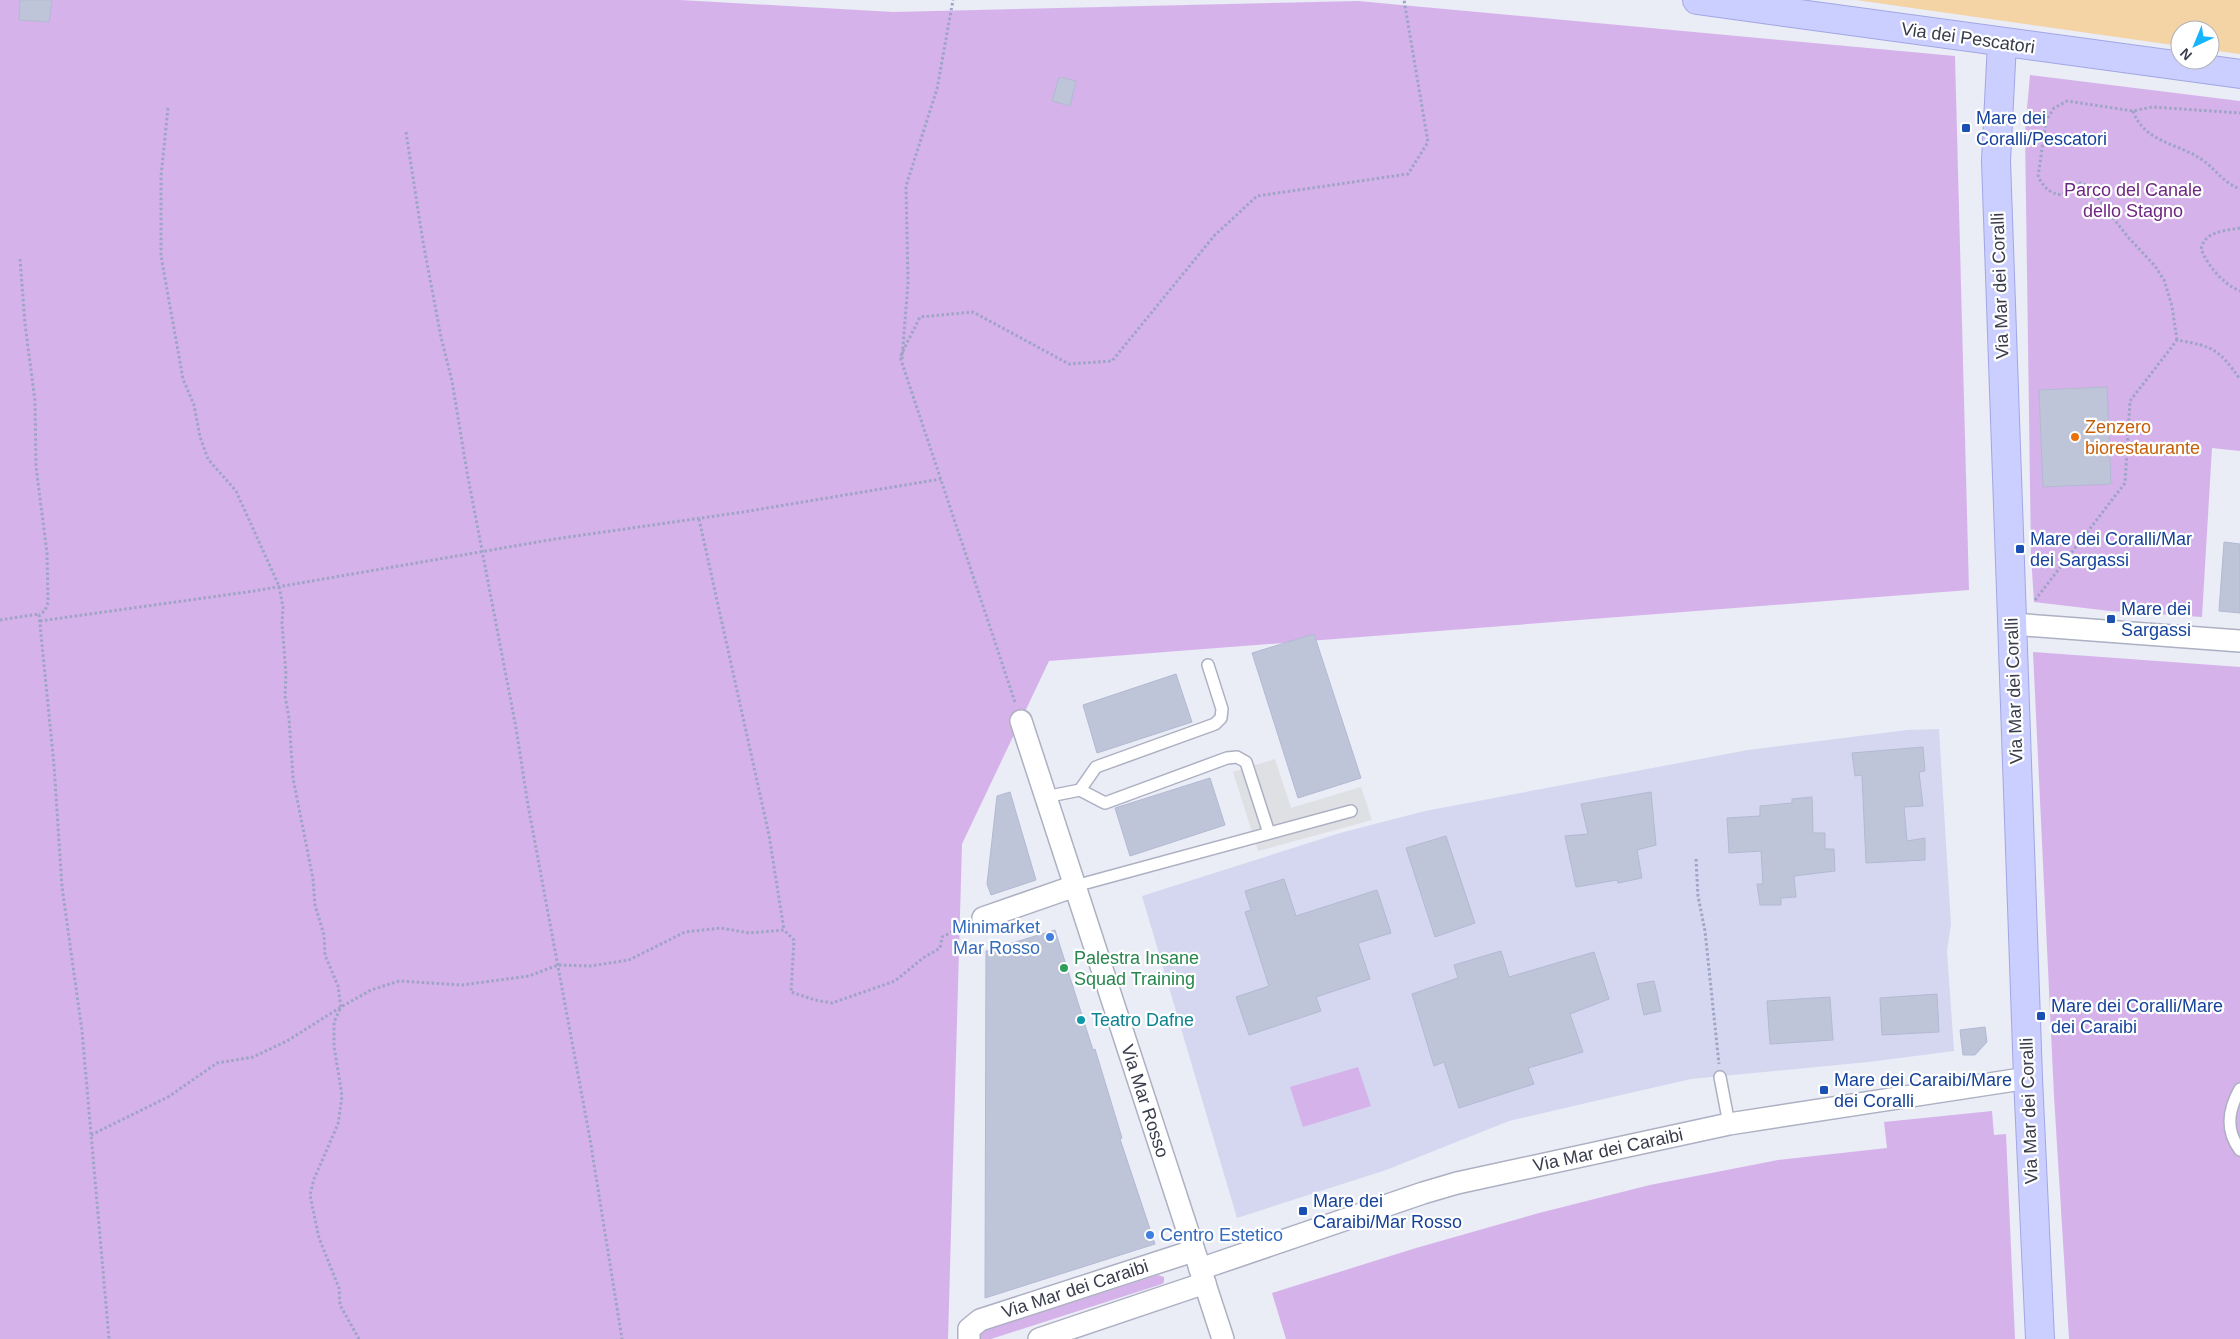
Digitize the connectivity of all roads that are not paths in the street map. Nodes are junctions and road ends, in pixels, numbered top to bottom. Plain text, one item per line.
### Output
1 (1697, 0) edge
2 (2002, 43) junction
3 (2240, 74) edge
4 (2014, 624) junction
5 (2240, 641) edge
6 (1208, 665) dead end
7 (1021, 721) road end
8 (1080, 790) junction
9 (1045, 797) junction
10 (1350, 811) dead end
11 (1269, 833) junction
12 (1075, 886) junction
13 (983, 918) road end
14 (1720, 1077) road end
15 (2028, 1078) junction
16 (2240, 1089) edge
17 (1729, 1124) junction
18 (2240, 1150) edge
19 (1199, 1268) junction
20 (969, 1339) edge
21 (1038, 1339) edge
22 (1223, 1339) edge
23 (2040, 1339) edge

1 - 2 street, Via dei Pescatori
2 - 3 street, Via dei Pescatori
2 - 4 street, Via Mar dei Coralli
4 - 5 street
4 - 15 street, Via Mar dei Coralli
6 - 8 lane
7 - 9 street, Via Mar Rosso
8 - 9 lane
8 - 11 lane
9 - 12 street, Via Mar Rosso
10 - 11 lane
11 - 12 lane
12 - 13 street
12 - 19 street, Via Mar Rosso
14 - 17 lane
15 - 17 street, Via Mar dei Caraibi
15 - 23 street, Via Mar dei Coralli
16 - 18 lane
17 - 19 street, Via Mar dei Caraibi
19 - 20 street, Via Mar dei Caraibi
19 - 21 street, Via Mar dei Caraibi
19 - 22 street, Via Mar Rosso

